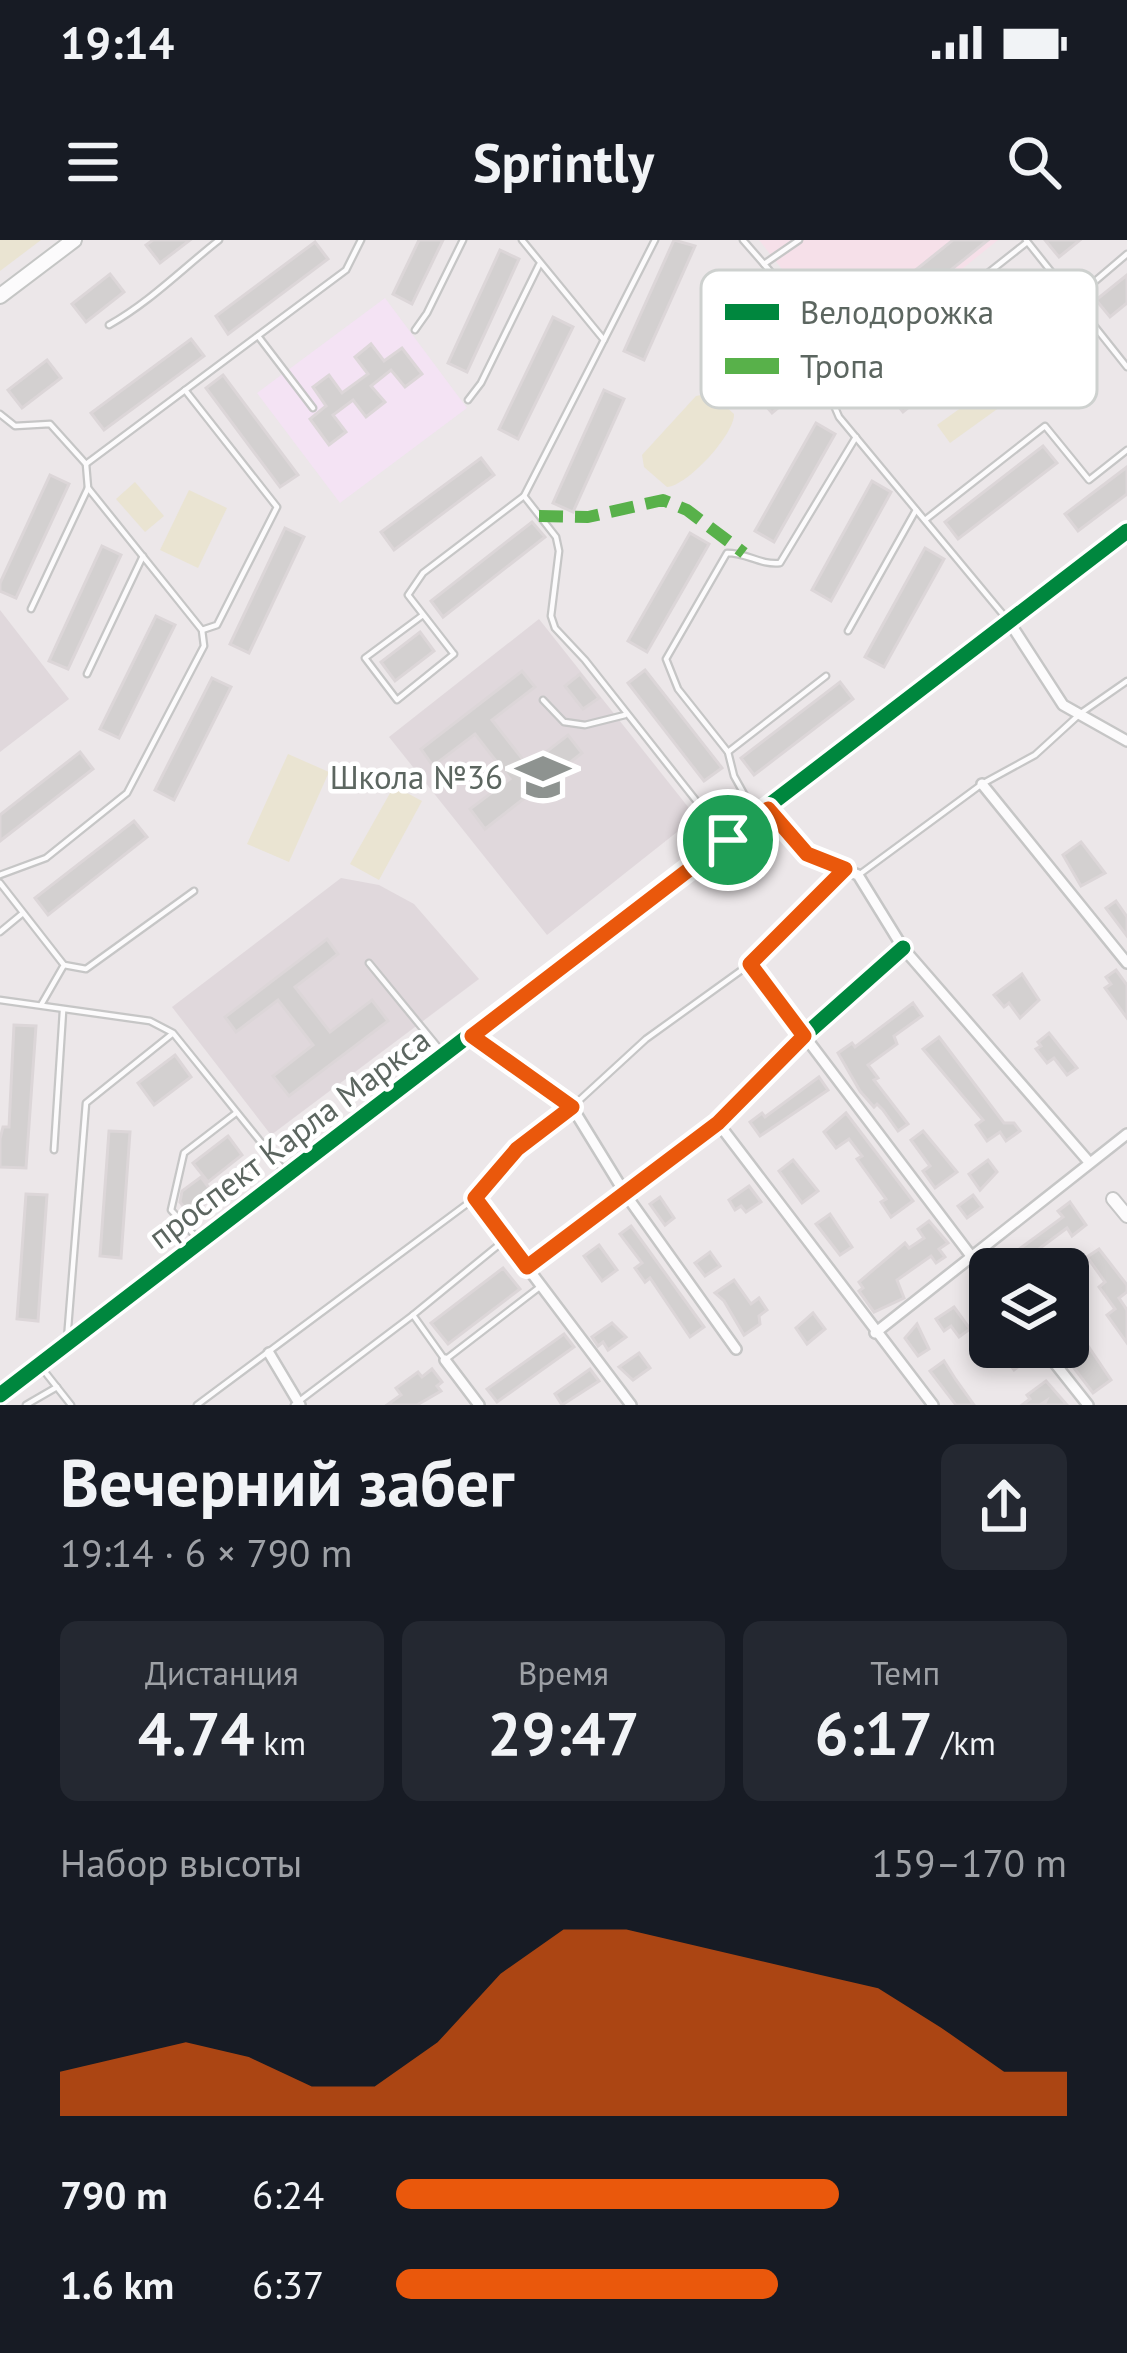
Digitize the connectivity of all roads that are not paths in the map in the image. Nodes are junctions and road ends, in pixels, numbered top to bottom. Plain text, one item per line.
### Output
1 (74, 240) edge
2 (219, 240) edge
3 (361, 240) edge
4 (463, 240) edge
5 (522, 240) edge
6 (655, 240) edge
7 (742, 240) edge
8 (799, 240) edge
9 (1026, 241) edge
10 (1127, 254) edge
11 (764, 264) junction
12 (539, 265) junction
13 (769, 270) edge
14 (990, 270) edge
15 (1049, 270) edge
16 (1097, 280) edge
17 (0, 296) edge
18 (109, 325) dead end
19 (1097, 328) edge
20 (415, 330) dead end
21 (258, 336) junction
22 (604, 340) junction
23 (1125, 361) edge
24 (185, 390) junction
25 (468, 400) dead end
26 (313, 408) dead end
27 (836, 408) edge
28 (0, 414) edge
29 (856, 437) junction
30 (1127, 450) edge
31 (86, 464) junction
32 (88, 488) junction
33 (524, 496) junction
34 (916, 510) junction
35 (924, 520) junction
36 (1127, 531) edge
37 (143, 556) junction
38 (31, 609) dead end
39 (423, 615) junction
40 (1008, 620) junction
41 (202, 630) junction
42 (848, 631) dead end
43 (87, 674) dead end
44 (826, 676) dead end
45 (1127, 681) edge
46 (543, 700) dead end
47 (1081, 713) junction
48 (626, 715) junction
49 (1127, 741) edge
50 (728, 752) junction
51 (982, 784) junction
52 (762, 813) junction
53 (728, 840) junction
54 (845, 869) junction
55 (858, 875) junction
56 (0, 879) edge
57 (194, 890) dead end
58 (23, 913) junction
59 (0, 932) edge
60 (903, 948) junction
61 (369, 963) dead end
62 (1127, 963) edge
63 (64, 964) junction
64 (750, 964) junction
65 (0, 1000) edge
66 (40, 1006) junction
67 (63, 1011) junction
68 (173, 1033) junction
69 (472, 1036) junction
70 (804, 1036) junction
71 (446, 1056) junction
72 (572, 1107) junction
73 (236, 1113) junction
74 (718, 1123) junction
75 (1127, 1134) edge
76 (54, 1150) dead end
77 (1089, 1162) junction
78 (289, 1177) junction
79 (626, 1196) junction
80 (475, 1198) junction
81 (1113, 1199) dead end
82 (1127, 1216) edge
83 (506, 1239) junction
84 (201, 1243) junction
85 (984, 1248) edge
86 (969, 1254) edge
87 (969, 1260) edge
88 (527, 1267) junction
89 (542, 1286) junction
90 (413, 1315) junction
91 (875, 1333) junction
92 (67, 1346) junction
93 (736, 1349) dead end
94 (268, 1353) junction
95 (445, 1360) junction
96 (40, 1365) junction
97 (278, 1366) junction
98 (1059, 1368) edge
99 (265, 1376) dead end
100 (56, 1387) junction
101 (0, 1396) edge
102 (297, 1404) edge
103 (26, 1405) edge
104 (70, 1405) edge
105 (197, 1405) edge
106 (479, 1405) edge
107 (631, 1405) edge
108 (933, 1405) edge
109 (1088, 1405) edge

1 - 17 main road
2 - 18 lane
3 - 21 lane
4 - 20 lane
5 - 12 lane
6 - 22 lane
7 - 11 lane
8 - 11 lane
9 - 14 lane
9 - 15 lane
10 - 16 lane
11 - 13 lane
12 - 22 lane
12 - 25 lane
19 - 23 lane
21 - 24 lane
21 - 26 lane
22 - 33 lane
24 - 31 lane
24 - 41 lane
27 - 29 lane
28 - 31 lane
29 - 34 lane
29 - 50 lane
30 - 35 lane
31 - 32 lane
32 - 37 lane
32 - 38 lane
33 - 39 lane
33 - 48 lane
34 - 35 lane
34 - 42 lane
35 - 40 lane
36 - 40 street, проспект Карла Маркса
37 - 41 lane
37 - 43 lane
39 - 39 lane
40 - 47 street
40 - 52 street, проспект Карла Маркса
41 - 56 lane
44 - 50 lane
45 - 47 lane
46 - 48 lane
47 - 49 street
47 - 51 lane
48 - 53 lane
50 - 52 lane
51 - 55 lane
51 - 62 street
52 - 53 street, проспект Карла Маркса
52 - 54 street
53 - 69 street, проспект Карла Маркса
54 - 55 street
54 - 64 lane
55 - 60 street
56 - 58 lane
57 - 63 lane
58 - 59 lane
58 - 63 lane
60 - 70 street
60 - 77 street
61 - 71 lane
63 - 66 lane
64 - 70 street
64 - 72 lane
65 - 66 lane
66 - 67 lane
67 - 68 lane
67 - 76 lane
68 - 73 lane
68 - 92 lane
69 - 71 street, проспект Карла Маркса
69 - 72 lane
70 - 74 street
70 - 86 street
71 - 78 street, проспект Карла Маркса
72 - 79 street
72 - 80 lane
73 - 78 lane
73 - 84 lane
74 - 79 street
74 - 91 street
75 - 77 street
77 - 85 street
78 - 84 street, проспект Карла Маркса
79 - 88 street
79 - 93 street
80 - 83 street
80 - 94 lane
81 - 82 street
83 - 88 street
83 - 90 lane
84 - 92 street, проспект Карла Маркса
87 - 91 street
88 - 89 street
89 - 95 lane
89 - 107 street
90 - 95 lane
90 - 102 lane
91 - 108 street
92 - 96 street, проспект Карла Маркса
94 - 97 street
94 - 105 lane
95 - 106 street
96 - 100 lane
96 - 101 street, проспект Карла Маркса
97 - 99 lane
97 - 102 street
98 - 109 street
100 - 103 lane
100 - 104 lane

